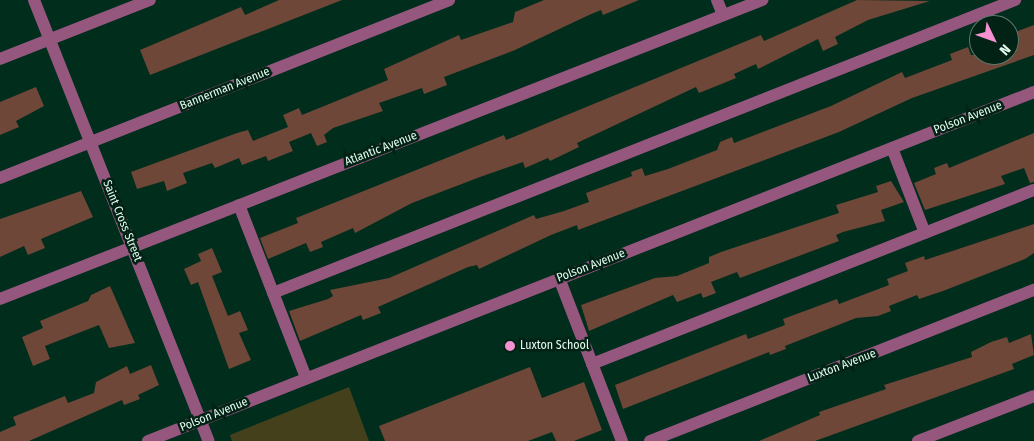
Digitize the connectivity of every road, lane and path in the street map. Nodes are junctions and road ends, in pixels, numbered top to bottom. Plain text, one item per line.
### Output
1 (34, 0) edge
2 (150, 0) edge
3 (449, 0) edge
4 (717, 0) edge
5 (762, 0) edge
6 (1015, 0) edge
7 (722, 15) junction
8 (50, 40) junction
9 (0, 59) edge
10 (1034, 92) edge
11 (91, 142) junction
12 (892, 148) junction
13 (0, 178) edge
14 (1034, 190) edge
15 (239, 205) junction
16 (925, 233) junction
17 (132, 247) junction
18 (559, 278) junction
19 (1034, 290) edge
20 (273, 292) junction
21 (0, 299) edge
22 (592, 364) junction
23 (306, 378) junction
24 (1034, 396) edge
25 (201, 420) junction
26 (148, 441) edge
27 (209, 441) edge
28 (622, 441) edge
29 (650, 441) edge
30 (918, 441) edge

1 - 8 street, Saint Cross Street
2 - 8 street
3 - 11 street, Bannerman Avenue
4 - 7 street
5 - 7 street, Atlantic Avenue
6 - 20 street
7 - 15 street, Atlantic Avenue
8 - 9 street
8 - 11 street, Saint Cross Street
10 - 12 street, Polson Avenue
11 - 13 street, Bannerman Avenue
11 - 17 street, Saint Cross Street
12 - 16 street
12 - 18 street, Polson Avenue
14 - 16 street
15 - 17 street, Atlantic Avenue
15 - 20 street
16 - 22 street
17 - 21 street, Atlantic Avenue
17 - 25 street, Saint Cross Street
18 - 22 street
18 - 23 street, Polson Avenue
19 - 29 street, Luxton Avenue
20 - 23 street
22 - 28 street
23 - 25 street, Polson Avenue
24 - 30 street
25 - 26 street, Polson Avenue
25 - 27 street, Saint Cross Street

